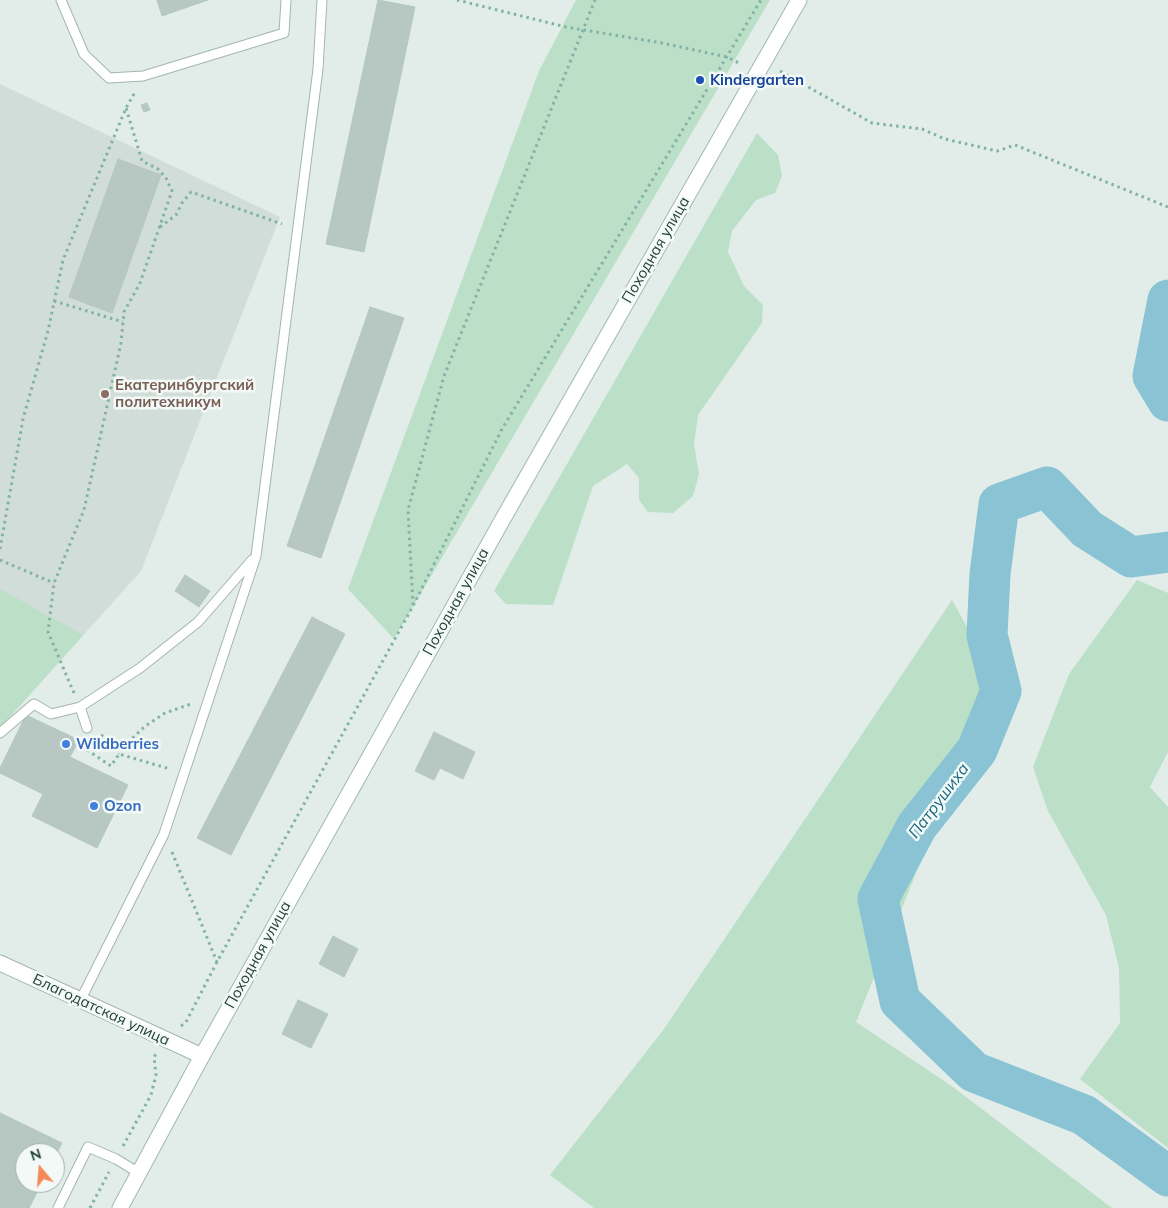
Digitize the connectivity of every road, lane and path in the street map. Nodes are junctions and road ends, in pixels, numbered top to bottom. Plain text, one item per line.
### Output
1 (61, 0) edge
2 (286, 0) edge
3 (322, 0) edge
4 (457, 0) edge
5 (595, 0) edge
6 (761, 0) edge
7 (799, 0) edge
8 (583, 30) junction
9 (727, 57) junction
10 (758, 73) junction
11 (1168, 207) edge
12 (159, 228) junction
13 (298, 228) junction
14 (54, 301) junction
15 (123, 322) junction
16 (0, 549) edge
17 (256, 556) junction
18 (0, 560) edge
19 (54, 583) junction
20 (413, 606) junction
21 (209, 697) junction
22 (80, 707) junction
23 (87, 728) dead end
24 (0, 733) edge
25 (117, 744) dead end
26 (123, 747) junction
27 (87, 750) dead end
28 (119, 754) junction
29 (166, 768) dead end
30 (164, 834) junction
31 (217, 962) junction
32 (0, 963) edge
33 (81, 999) junction
34 (163, 1039) junction
35 (202, 1056) junction
36 (151, 1096) dead end
37 (138, 1173) junction
38 (58, 1208) edge
39 (120, 1208) edge

1 - 2 lane
3 - 13 lane
4 - 8 path
5 - 8 path
6 - 9 path
7 - 10 main road, Походная улица
8 - 9 path
8 - 20 path
9 - 10 path
9 - 20 path
10 - 11 path
10 - 35 main road, Походная улица
12 - 13 path
12 - 14 path
12 - 15 path
13 - 17 lane
14 - 15 path
14 - 16 path
15 - 19 path
17 - 21 lane
17 - 22 lane
18 - 19 path
19 - 22 path
20 - 31 path
21 - 26 path
21 - 30 lane
22 - 23 lane
22 - 24 lane
25 - 26 path
26 - 28 path
27 - 28 path
28 - 29 path
30 - 31 path
30 - 33 lane
31 - 34 path
32 - 33 main road, Благодатская улица
33 - 34 main road, Благодатская улица
34 - 35 main road, Благодатская улица
34 - 36 path
35 - 37 main road, Походная улица
37 - 38 lane
37 - 39 main road, Походная улица

